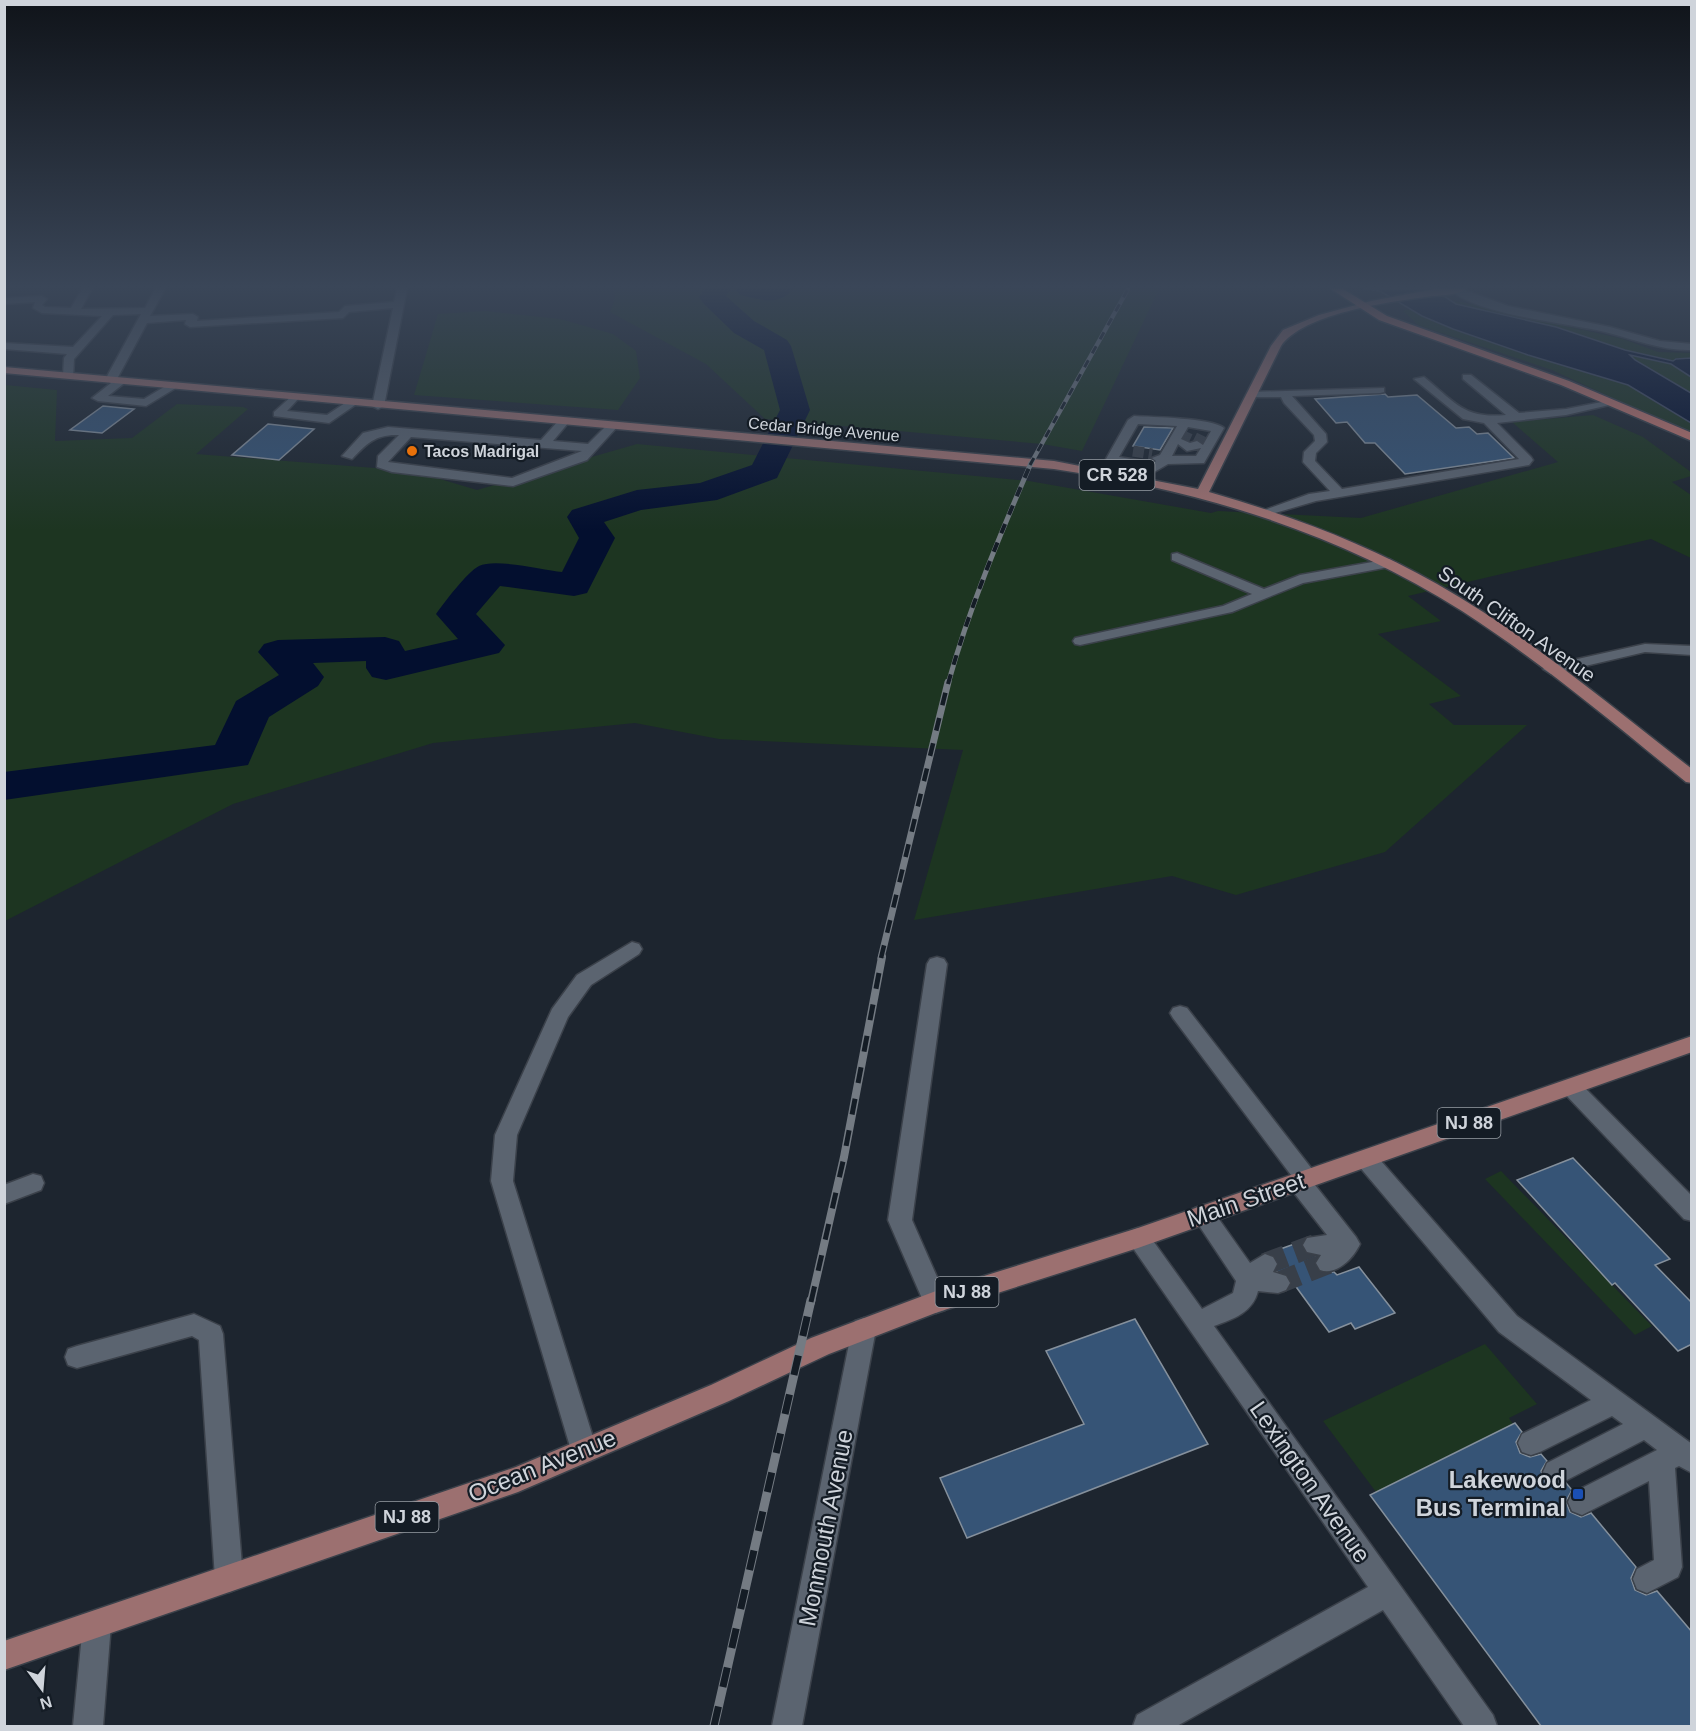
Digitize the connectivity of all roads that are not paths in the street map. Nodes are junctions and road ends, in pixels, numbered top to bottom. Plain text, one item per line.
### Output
1 (4, 370) edge
2 (69, 370) edge
3 (121, 370) edge
4 (386, 370) edge
5 (1265, 370) edge
6 (1528, 370) edge
7 (69, 376) junction
8 (1467, 377) dead end
9 (1420, 379) dead end
10 (116, 380) junction
11 (173, 386) junction
12 (1380, 390) dead end
13 (1254, 394) junction
14 (1286, 394) junction
15 (293, 398) junction
16 (352, 403) junction
17 (1612, 403) junction
18 (378, 406) junction
19 (1516, 417) junction
20 (1488, 420) junction
21 (563, 422) junction
22 (612, 426) junction
23 (1218, 428) junction
24 (1235, 430) junction
25 (409, 432) junction
26 (1692, 438) edge
27 (1194, 439) junction
28 (544, 444) junction
29 (591, 448) junction
30 (1127, 455) junction
31 (348, 456) dead end
32 (1156, 458) junction
33 (1218, 463) junction
34 (1124, 477) junction
35 (1203, 492) junction
36 (1339, 494) junction
37 (1265, 512) junction
38 (1177, 557) dead end
39 (1389, 563) junction
40 (1263, 593) junction
41 (1080, 641) dead end
42 (1692, 651) edge
43 (1551, 669) junction
44 (1685, 765) edge
45 (1692, 778) edge
46 (632, 949) dead end
47 (937, 964) dead end
48 (1180, 1012) dead end
49 (1692, 1044) edge
50 (1572, 1088) junction
51 (1366, 1159) junction
52 (1303, 1181) junction
53 (33, 1183) dead end
54 (4, 1195) edge
55 (1692, 1212) edge
56 (1203, 1215) junction
57 (1138, 1238) junction
58 (1322, 1254) tunnel mouth
59 (936, 1302) junction
60 (1197, 1322) junction
61 (864, 1329) junction
62 (800, 1355) joint
63 (77, 1357) dead end
64 (1614, 1402) junction
65 (1646, 1426) junction
66 (1532, 1443) dead end
67 (584, 1450) junction
68 (1678, 1458) edge
69 (1556, 1472) dead end
70 (1582, 1502) dead end
71 (229, 1578) junction
72 (1647, 1579) dead end
73 (1387, 1592) junction
74 (97, 1624) junction
75 (4, 1656) edge
76 (88, 1726) edge
77 (787, 1726) edge
78 (1148, 1726) edge
79 (1482, 1726) edge

1 - 7 main road, Cedar Bridge Avenue / CR 528
2 - 7 street
3 - 10 street
4 - 18 street
5 - 13 main road
6 - 17 highway
7 - 10 main road, Cedar Bridge Avenue / CR 528
8 - 19 street
9 - 20 street
10 - 11 main road, Cedar Bridge Avenue / CR 528
10 - 11 street
11 - 15 main road, Cedar Bridge Avenue / CR 528
12 - 14 street
13 - 14 street
13 - 24 main road
14 - 36 street
15 - 16 main road, Cedar Bridge Avenue / CR 528
15 - 16 street
16 - 18 main road, Cedar Bridge Avenue / CR 528
17 - 19 street
17 - 26 highway
18 - 21 main road, Cedar Bridge Avenue / CR 528
19 - 20 street
20 - 36 street
21 - 22 main road, Cedar Bridge Avenue / CR 528
21 - 28 street
22 - 29 street
22 - 34 main road, Cedar Bridge Avenue / CR 528
23 - 24 street
23 - 27 street
23 - 27 street
24 - 33 main road
25 - 28 street
25 - 29 street
25 - 31 street
27 - 30 street
27 - 32 street
27 - 32 street
27 - 33 street
28 - 29 street
30 - 32 street
30 - 34 street
33 - 35 main road
34 - 35 main road, CR 528
35 - 37 main road, South Clifton Avenue
36 - 37 street
37 - 39 main road, South Clifton Avenue
38 - 40 street
39 - 40 street
39 - 43 main road, South Clifton Avenue
40 - 41 street
42 - 43 street
43 - 44 main road, South Clifton Avenue
44 - 45 main road, South Clifton Avenue
46 - 67 street
47 - 59 street
48 - 52 street
49 - 50 main road, Main Street / NJ 88
50 - 51 main road, Main Street / NJ 88
50 - 55 street
51 - 52 main road, Main Street / NJ 88
51 - 64 street
52 - 56 main road, Main Street / NJ 88
52 - 58 street
53 - 54 street
56 - 57 main road, Main Street / NJ 88
56 - 60 street
57 - 59 main road, Main Street / NJ 88
57 - 60 street, Lexington Avenue
59 - 61 main road, Main Street / NJ 88
60 - 73 street, Lexington Avenue
61 - 62 main road, Main Street / NJ 88
61 - 77 street, Monmouth Avenue
62 - 67 main road, Ocean Avenue / NJ 88
63 - 71 street
64 - 65 street
64 - 66 street
65 - 68 street
65 - 69 street
67 - 71 main road, Ocean Avenue / NJ 88
68 - 70 street
68 - 72 street
71 - 74 main road, Ocean Avenue / NJ 88
73 - 78 street
73 - 79 street, Lexington Avenue
74 - 75 main road, Ocean Avenue / NJ 88
74 - 76 street

